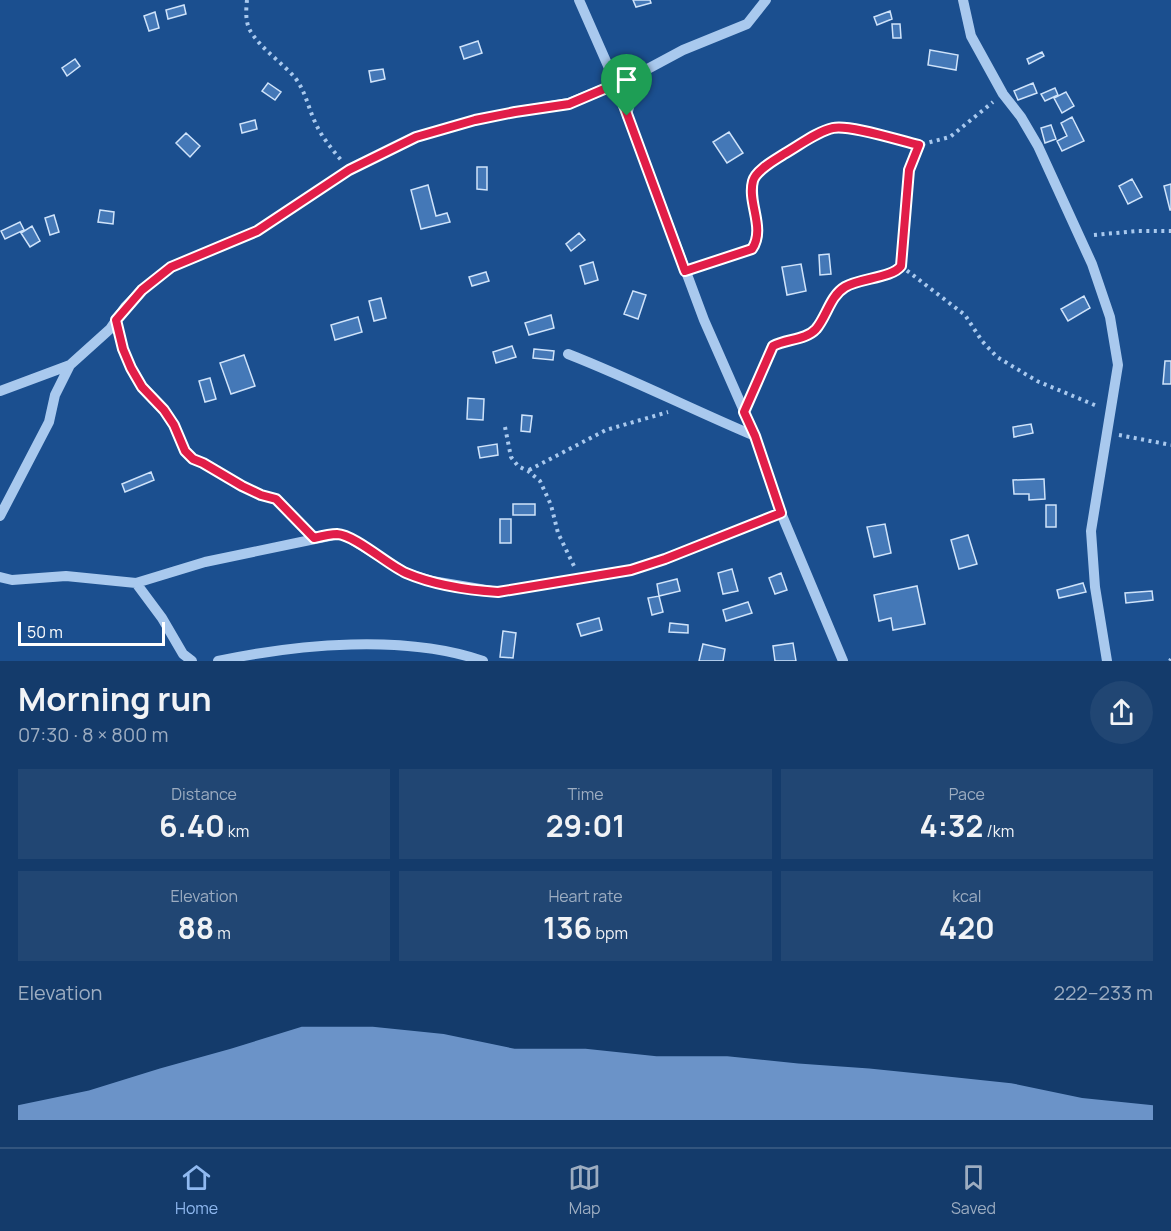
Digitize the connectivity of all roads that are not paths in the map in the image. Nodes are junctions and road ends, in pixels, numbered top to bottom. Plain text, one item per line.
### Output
1 (579, 0) edge
2 (766, 0) edge
3 (963, 0) edge
4 (616, 84) junction
5 (627, 116) junction
6 (568, 354) dead end
7 (70, 366) junction
8 (0, 392) edge
9 (755, 436) junction
10 (781, 513) junction
11 (0, 516) edge
12 (0, 577) edge
13 (136, 584) junction
14 (192, 661) edge
15 (218, 661) edge
16 (483, 661) edge
17 (843, 661) edge
18 (1107, 661) edge

1 - 4 street
2 - 5 street
3 - 18 street
4 - 5 street
4 - 7 street
5 - 9 street
6 - 9 street
7 - 8 street
7 - 11 street
9 - 10 street
10 - 13 street
10 - 17 street
12 - 13 street
13 - 14 street
15 - 16 street

